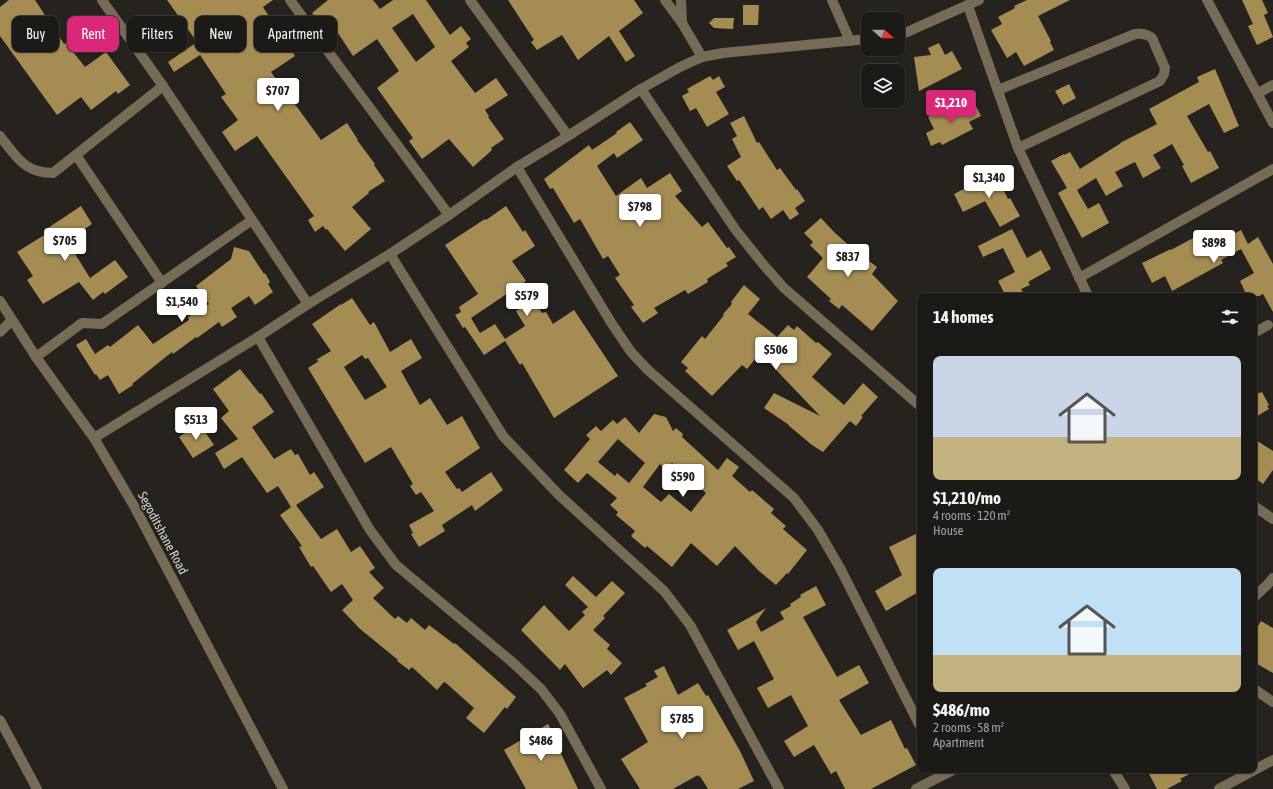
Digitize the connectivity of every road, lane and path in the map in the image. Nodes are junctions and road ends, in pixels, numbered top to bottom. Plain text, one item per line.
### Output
1 (102, 0) edge
2 (290, 0) edge
3 (470, 0) edge
4 (665, 0) edge
5 (681, 0) edge
6 (832, 0) edge
7 (979, 0) edge
8 (1207, 0) edge
9 (968, 6) junction
10 (682, 23) junction
11 (905, 33) edge
12 (861, 40) edge
13 (850, 41) junction
14 (702, 57) junction
15 (1273, 85) edge
16 (163, 86) junction
17 (641, 89) junction
18 (998, 90) junction
19 (1258, 93) junction
20 (1273, 122) edge
21 (0, 136) edge
22 (568, 136) junction
23 (1018, 148) junction
24 (76, 155) junction
25 (517, 167) junction
26 (1273, 169) edge
27 (449, 215) junction
28 (252, 220) junction
29 (390, 254) junction
30 (1079, 278) junction
31 (162, 283) junction
32 (1086, 293) edge
33 (0, 301) edge
34 (308, 304) junction
35 (12, 320) junction
36 (1268, 325) dead end
37 (1257, 331) edge
38 (0, 332) edge
39 (258, 337) junction
40 (36, 357) junction
41 (917, 403) edge
42 (94, 438) junction
43 (1257, 508) edge
44 (1273, 519) edge
45 (1271, 584) edge
46 (1257, 595) edge
47 (1257, 691) edge
48 (1273, 702) edge
49 (0, 720) edge
50 (917, 720) edge
51 (1273, 760) edge
52 (1257, 769) edge
53 (943, 773) edge
54 (1115, 773) edge
55 (1249, 773) edge
56 (37, 789) edge
57 (283, 789) edge
58 (601, 789) edge
59 (779, 789) edge
60 (916, 789) edge
61 (1125, 789) edge
62 (1219, 789) edge

1 - 16 street
2 - 27 street
3 - 22 street
4 - 10 street
5 - 10 street
6 - 13 street
7 - 9 street
8 - 19 street
9 - 11 street
9 - 18 street
10 - 14 street
12 - 13 street
13 - 14 street
14 - 17 street
15 - 19 street
16 - 24 street
16 - 28 street
17 - 22 street
17 - 41 street
18 - 23 street
18 - 23 street
19 - 20 street
21 - 24 street
22 - 25 street
23 - 30 street
24 - 31 street
25 - 27 street
25 - 50 street
26 - 30 street
27 - 29 street
28 - 31 street
28 - 34 street
29 - 34 street
29 - 59 street
30 - 32 street
31 - 40 street
33 - 35 street, Segoditshane Road
34 - 39 street
35 - 38 street
35 - 40 street, Segoditshane Road
36 - 37 street
39 - 42 street
39 - 58 street
40 - 42 street, Segoditshane Road
42 - 57 street, Segoditshane Road
43 - 44 street
45 - 46 street
47 - 48 street
49 - 56 street
51 - 52 street
53 - 60 street
54 - 61 street
55 - 62 street

